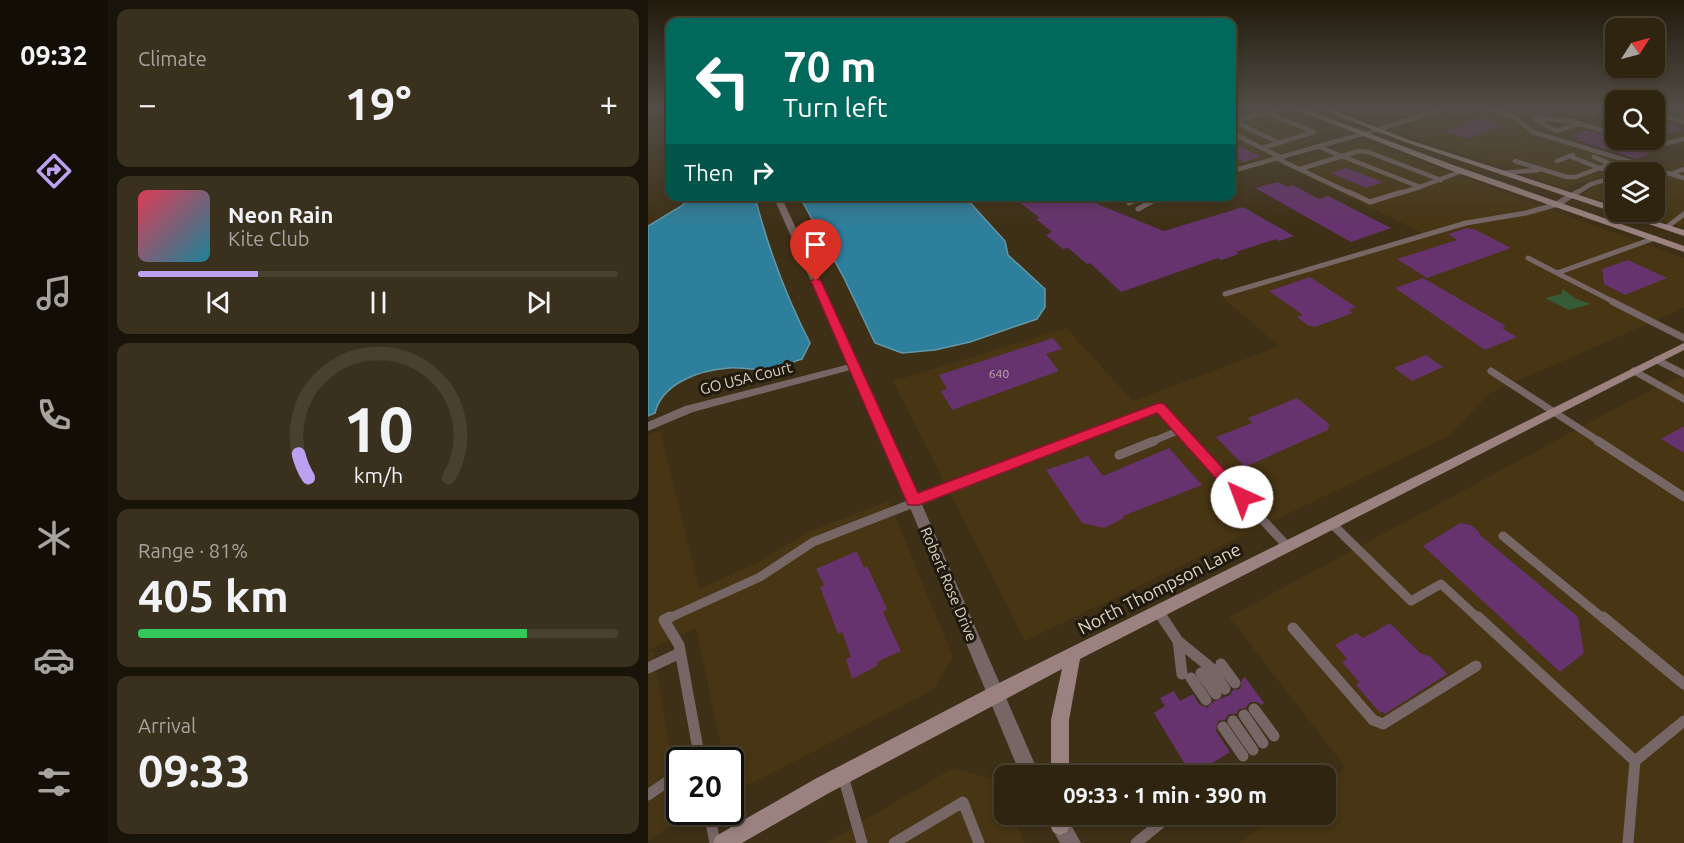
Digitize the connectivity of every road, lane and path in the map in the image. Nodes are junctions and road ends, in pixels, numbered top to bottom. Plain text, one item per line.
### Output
1 (1259, 146) edge
2 (1268, 146) edge
3 (1395, 146) edge
4 (1423, 146) edge
5 (1575, 146) edge
6 (1319, 147) joint
7 (1262, 148) junction
8 (1589, 151) junction
9 (1581, 153) junction
10 (1569, 156) junction
11 (1280, 158) junction
12 (1345, 158) junction
13 (1515, 160) dead end
14 (1557, 161) dead end
15 (1627, 162) edge
16 (1300, 169) junction
17 (1539, 169) junction
18 (1602, 169) junction
19 (1684, 169) edge
20 (1236, 170) edge
21 (1462, 171) junction
22 (1500, 173) junction
23 (1665, 173) edge
24 (1670, 174) junction
25 (1684, 178) edge
26 (1441, 180) junction
27 (1605, 180) edge
28 (1537, 185) junction
29 (1420, 187) junction
30 (1571, 196) junction
31 (779, 201) edge
32 (1133, 201) edge
33 (1153, 201) edge
34 (1129, 203) dead end
35 (1558, 204) junction
36 (1605, 207) edge
37 (1138, 209) dead end
38 (1684, 214) edge
39 (1651, 222) edge
40 (1667, 227) junction
41 (1684, 233) edge
42 (1655, 238) junction
43 (1684, 249) edge
44 (1528, 258) dead end
45 (1557, 273) junction
46 (1225, 294) dead end
47 (1684, 338) edge
48 (1684, 346) edge
49 (1657, 360) junction
50 (854, 366) junction
51 (1491, 371) dead end
52 (1634, 371) junction
53 (1684, 374) edge
54 (1684, 399) edge
55 (1554, 412) junction
56 (648, 427) edge
57 (1180, 430) junction
58 (1119, 455) dead end
59 (1684, 497) edge
60 (914, 501) junction
61 (1332, 524) junction
62 (1503, 536) dead end
63 (1287, 546) junction
64 (1158, 612) junction
65 (1293, 628) dead end
66 (1178, 641) junction
67 (680, 653) junction
68 (1073, 655) junction
69 (1221, 664) dead end
70 (1476, 666) dead end
71 (648, 668) edge
72 (1235, 683) dead end
73 (1684, 684) edge
74 (995, 694) junction
75 (1239, 718) junction
76 (1684, 721) edge
77 (1274, 736) dead end
78 (698, 747) edge
79 (1635, 761) junction
80 (1026, 765) edge
81 (1060, 765) edge
82 (843, 774) junction
83 (666, 783) edge
84 (648, 795) edge
85 (712, 825) edge
86 (1062, 825) edge
87 (1156, 825) edge
88 (715, 843) edge
89 (723, 843) edge
90 (862, 843) edge
91 (894, 843) edge
92 (979, 843) edge
93 (1071, 843) edge
94 (1136, 843) edge
95 (1628, 843) edge

1 - 7 lane
2 - 7 lane
3 - 21 main road
4 - 22 main road
5 - 8 lane
6 - 11 lane
6 - 12 lane
7 - 11 lane
8 - 9 lane
8 - 15 lane
9 - 10 lane
9 - 18 lane
10 - 14 lane
10 - 18 lane
11 - 16 lane
11 - 20 lane
12 - 16 lane
12 - 26 lane
12 - 29 lane
13 - 17 lane
16 - 29 lane
17 - 18 lane
17 - 22 lane
17 - 28 lane
19 - 24 lane
21 - 26 lane
21 - 35 main road
22 - 28 main road
23 - 24 lane
24 - 25 lane
26 - 29 lane
27 - 30 lane
28 - 30 main road
30 - 35 street
30 - 36 main road
31 - 50 street, Robert Rose Drive
32 - 34 lane
33 - 37 lane
35 - 42 main road
35 - 46 lane
38 - 40 lane
39 - 40 main road
40 - 41 main road
42 - 43 main road
42 - 45 lane
44 - 45 lane
45 - 47 lane
48 - 49 main road, North Thompson Lane
49 - 52 main road, North Thompson Lane
49 - 53 lane
50 - 56 street, GO USA Court
50 - 60 street, Robert Rose Drive
51 - 55 lane
52 - 54 lane
52 - 55 main road, North Thompson Lane
55 - 59 lane
55 - 61 main road, North Thompson Lane
57 - 58 lane
57 - 60 lane
57 - 63 lane
60 - 67 lane
60 - 74 street, Robert Rose Drive
61 - 63 main road, North Thompson Lane
61 - 79 lane
62 - 73 lane
63 - 64 main road, North Thompson Lane
64 - 66 lane
64 - 68 main road, North Thompson Lane
65 - 70 lane
66 - 66 lane
67 - 71 lane
67 - 78 lane
68 - 74 main road, North Thompson Lane
68 - 81 main road
69 - 72 lane
74 - 80 street, Robert Rose Drive
74 - 82 main road, North Thompson Lane
75 - 75 lane
75 - 77 lane
76 - 79 lane
79 - 95 lane
82 - 89 main road, North Thompson Lane
82 - 90 lane
83 - 84 lane
85 - 88 lane
86 - 93 street
87 - 94 lane
91 - 92 lane

